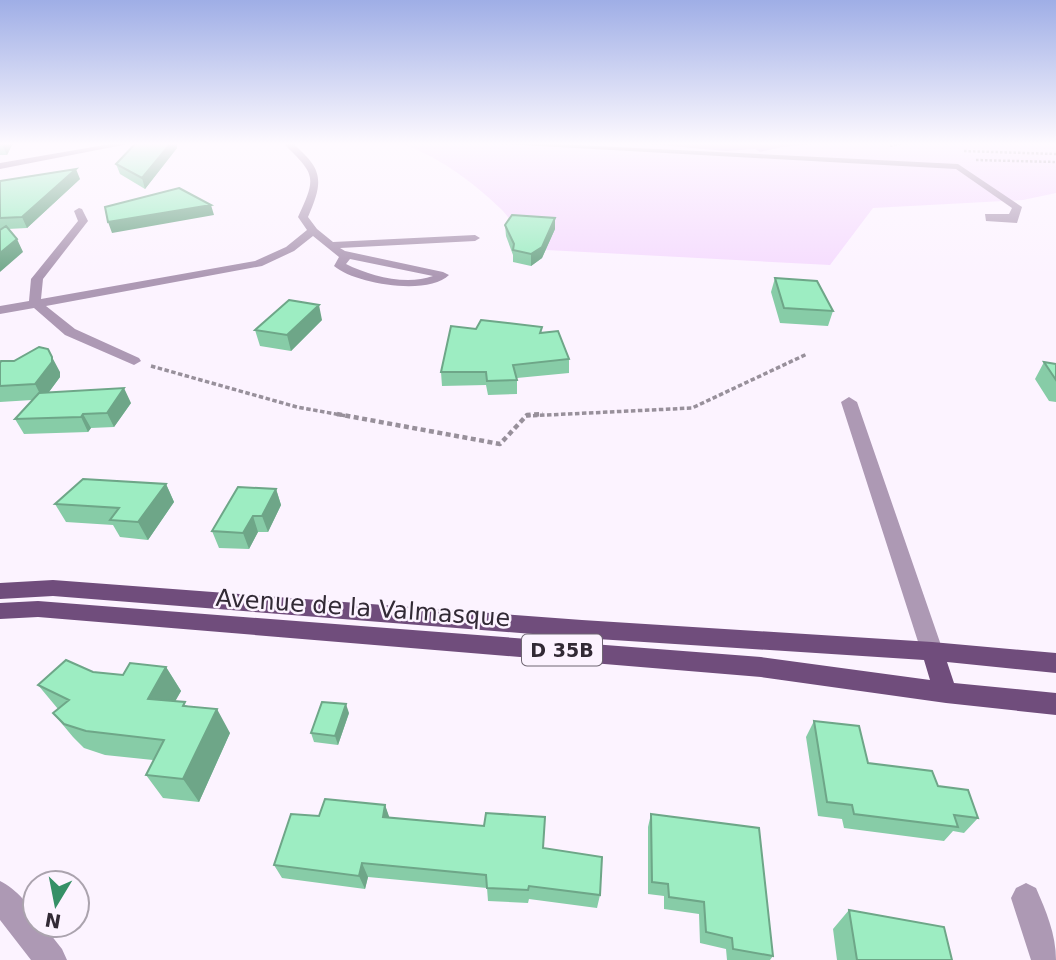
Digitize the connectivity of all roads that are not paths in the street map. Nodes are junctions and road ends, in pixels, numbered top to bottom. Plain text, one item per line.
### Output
1 (317, 188) edge
2 (989, 188) edge
3 (79, 211) dead end
4 (1012, 217) dead end
5 (313, 231) junction
6 (475, 238) dead end
7 (332, 245) junction
8 (347, 256) junction
9 (35, 303) junction
10 (0, 310) edge
11 (134, 361) road end
12 (849, 402) dead end
13 (0, 590) edge
14 (0, 611) edge
15 (932, 650) junction
16 (1056, 663) edge
17 (946, 693) junction
18 (1056, 704) edge
19 (0, 896) edge
20 (1026, 898) dead end
21 (51, 960) edge
22 (1047, 960) edge

1 - 5 street
2 - 4 street
3 - 9 street
5 - 7 street
5 - 9 street
6 - 7 street
7 - 8 street
8 - 8 street
9 - 10 street
9 - 11 street
12 - 15 street
13 - 15 main road, Avenue de la Valmasque / D 35B
14 - 17 main road, Avenue de la Valmasque / D 35B
15 - 16 main road, Avenue de la Valmasque / D 35B
15 - 17 main road
17 - 18 main road, Avenue de la Valmasque / D 35B
19 - 21 street
20 - 22 street

